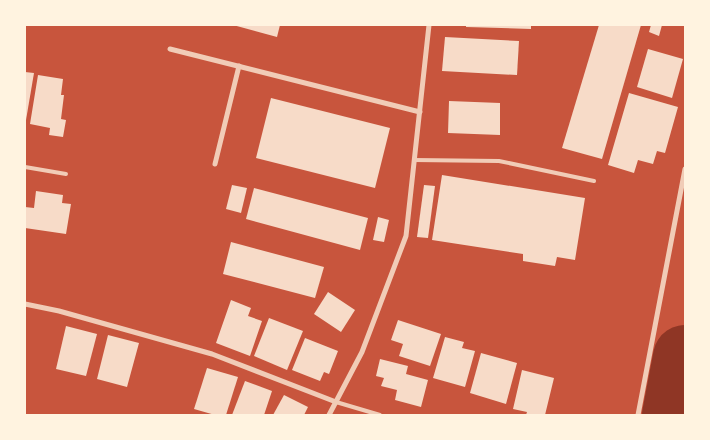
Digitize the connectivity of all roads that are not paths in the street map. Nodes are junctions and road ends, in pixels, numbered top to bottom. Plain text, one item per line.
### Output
1 (429, 25) edge
2 (170, 49) dead end
3 (239, 66) junction
4 (420, 112) junction
5 (414, 160) junction
6 (215, 164) dead end
7 (25, 167) edge
8 (685, 169) edge
9 (66, 174) dead end
10 (594, 181) dead end
11 (25, 304) edge
12 (336, 402) junction
13 (329, 415) edge
14 (380, 415) edge
15 (638, 415) edge

1 - 4 street
2 - 3 street
3 - 4 street
3 - 6 street
4 - 5 street
5 - 10 lane
5 - 12 street
7 - 9 lane
8 - 15 street
11 - 12 street
12 - 13 street
12 - 14 lane

